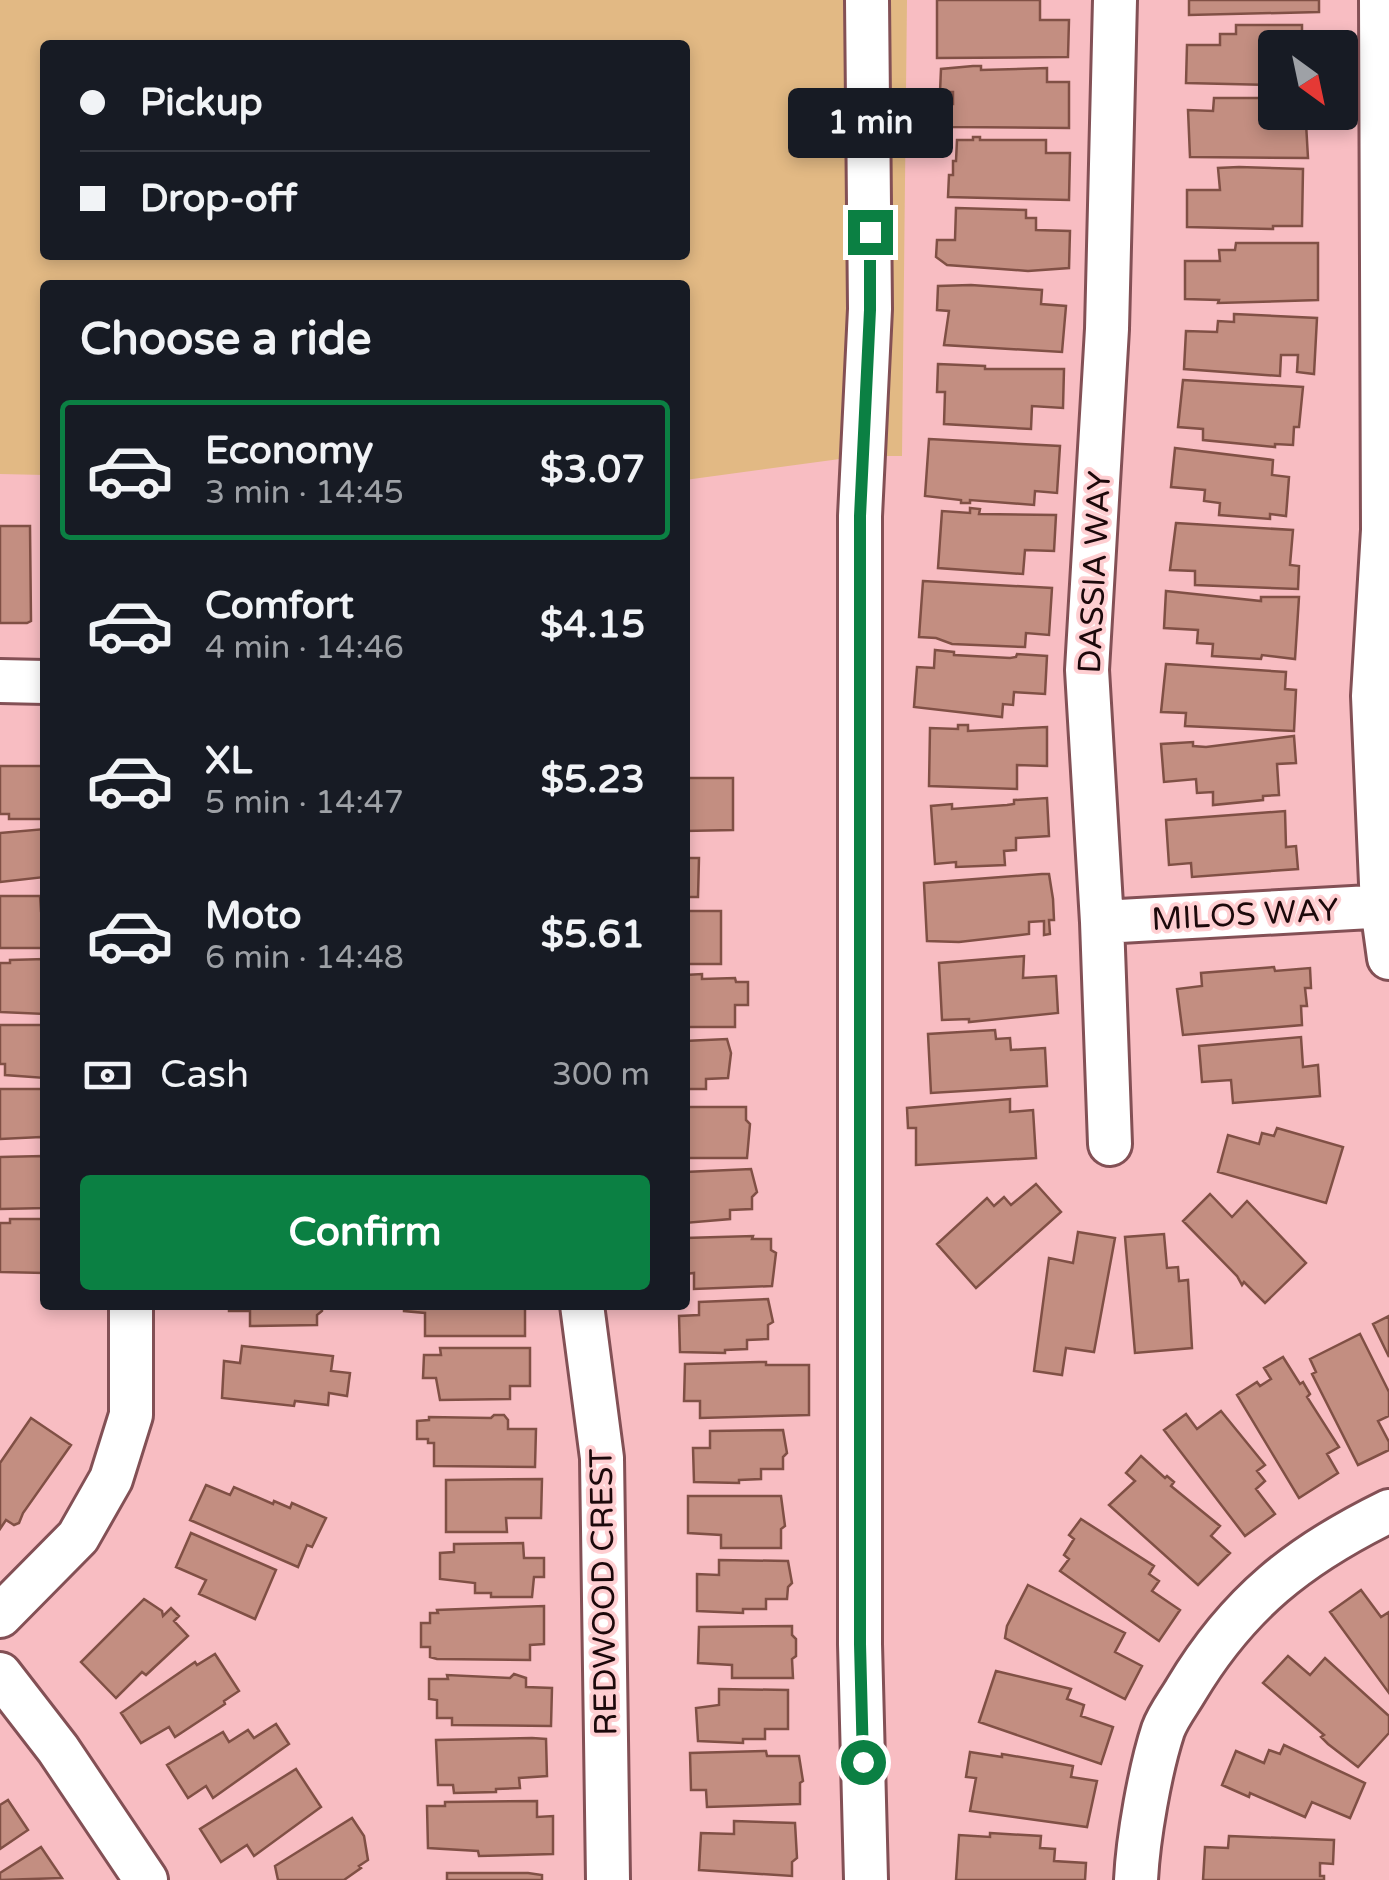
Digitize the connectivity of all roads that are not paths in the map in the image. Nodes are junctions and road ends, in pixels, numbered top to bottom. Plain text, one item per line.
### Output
1 (867, 0) edge
2 (1115, 0) edge
3 (1381, 0) edge
4 (1385, 141) edge
5 (0, 681) edge
6 (40, 682) edge
7 (1385, 907) edge
8 (1102, 922) junction
9 (1389, 958) edge
10 (1110, 1144) dead end
11 (131, 1310) edge
12 (583, 1310) edge
13 (1389, 1511) edge
14 (0, 1616) edge
15 (0, 1674) edge
16 (146, 1880) edge
17 (608, 1880) edge
18 (866, 1880) edge
19 (1136, 1880) edge

1 - 18 street
2 - 8 street, DASSIA WAY
3 - 4 street
4 - 7 street
5 - 6 street
7 - 8 street, MILOS WAY
7 - 9 street
8 - 10 street, DASSIA WAY
11 - 14 street
12 - 17 street, REDWOOD CREST
13 - 19 street
15 - 16 street

